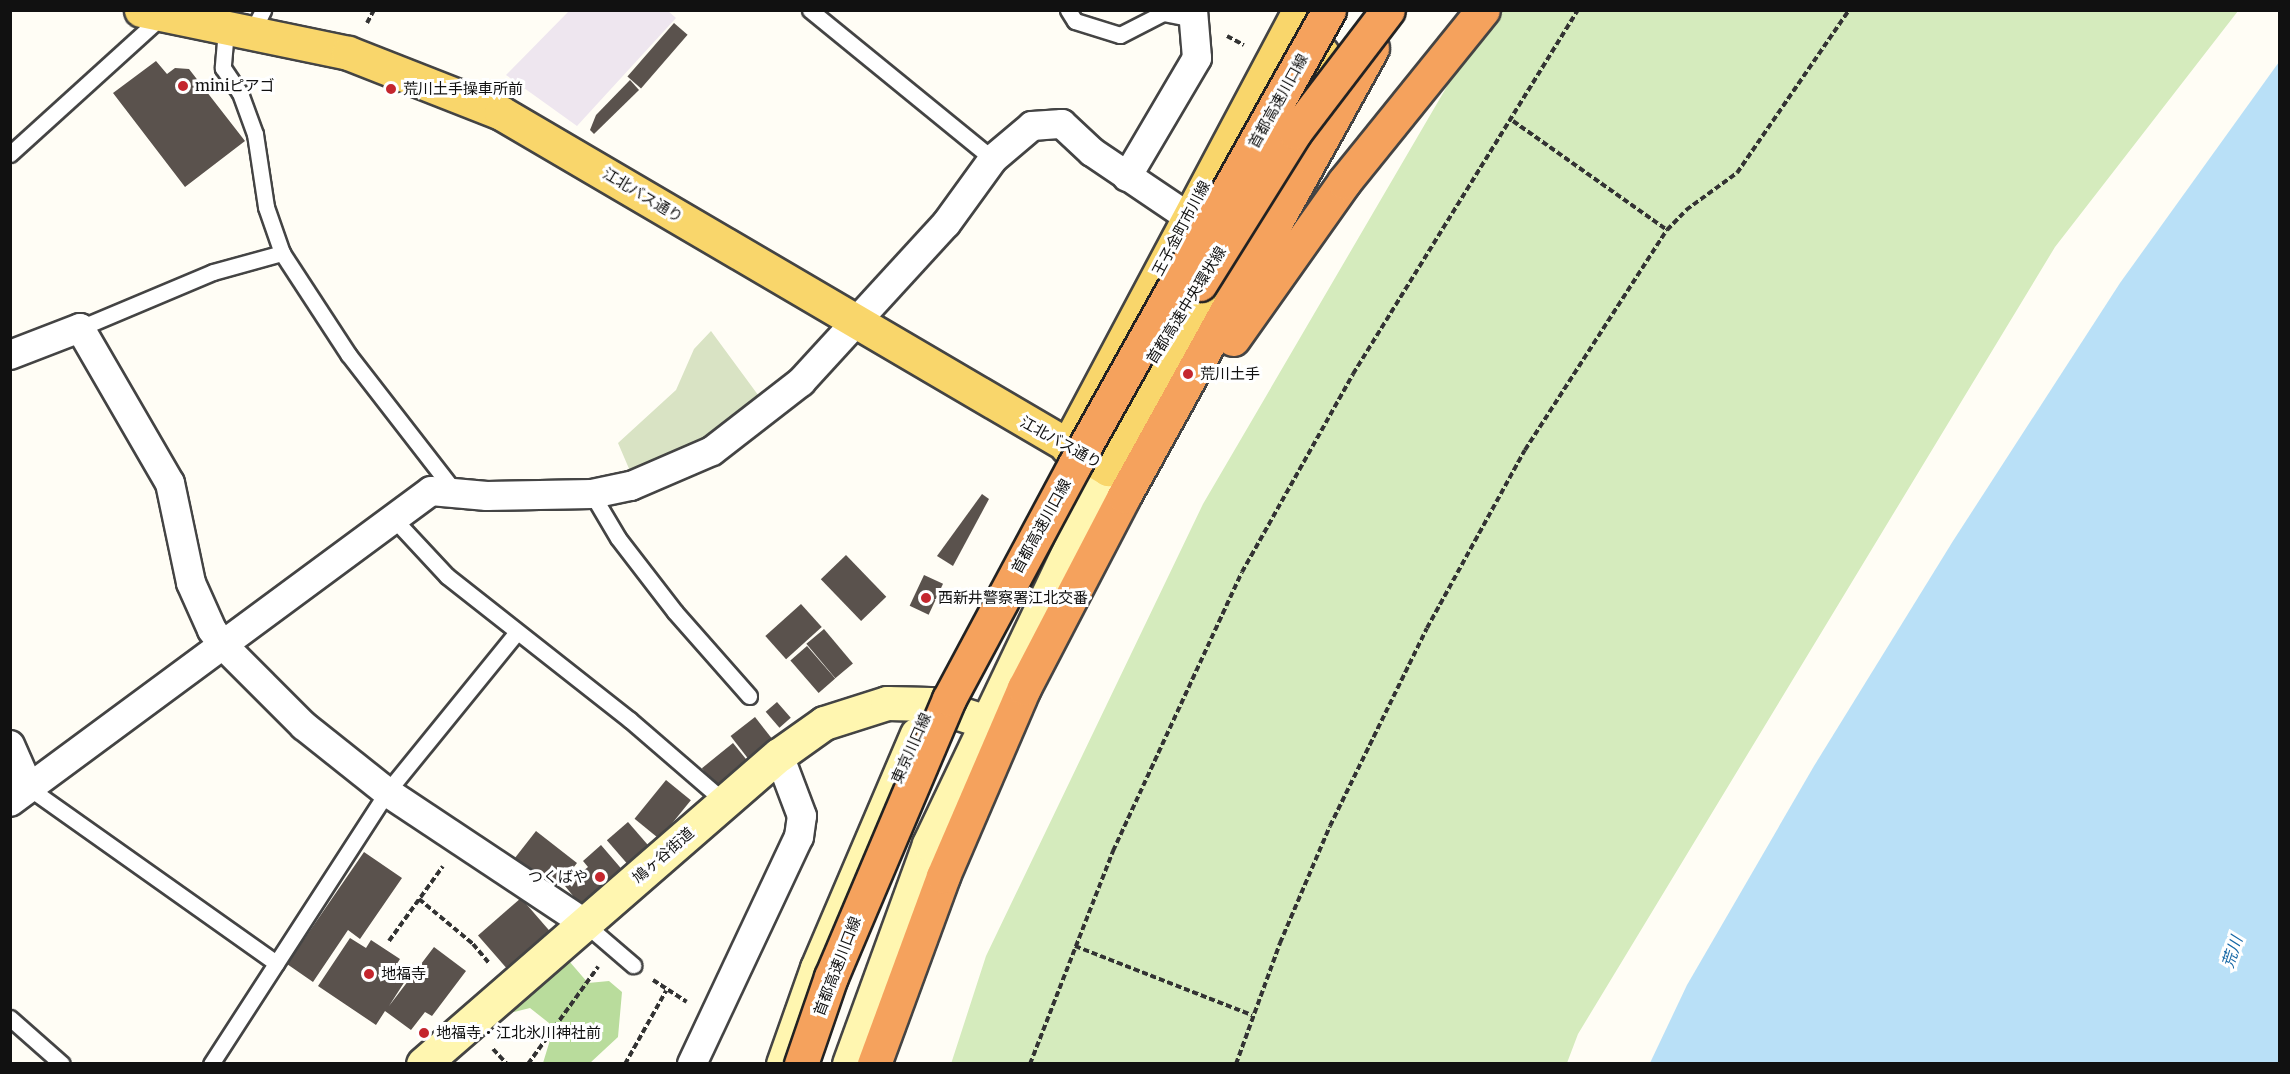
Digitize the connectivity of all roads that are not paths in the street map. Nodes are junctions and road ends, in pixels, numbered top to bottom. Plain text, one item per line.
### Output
1 (810, 10) edge
2 (1068, 10) edge
3 (1299, 10) edge
4 (1329, 10) edge
5 (1344, 10) edge
6 (1388, 10) edge
7 (1394, 10) edge
8 (1483, 10) edge
9 (156, 12) edge
10 (1193, 15) edge
11 (247, 25) edge
12 (10, 154) edge
13 (993, 159) junction
14 (1127, 177) junction
15 (1187, 216) junction
16 (282, 253) junction
17 (855, 322) junction
18 (80, 328) junction
19 (10, 355) edge
20 (1067, 447) junction
21 (1108, 469) junction
22 (457, 494) junction
23 (592, 494) junction
24 (393, 518) junction
25 (1084, 571) junction
26 (996, 608) junction
27 (517, 632) junction
28 (224, 646) junction
29 (749, 696) dead end
30 (930, 704) junction
31 (984, 721) junction
32 (10, 745) edge
33 (779, 755) junction
34 (387, 792) junction
35 (20, 795) edge
36 (725, 801) junction
37 (584, 923) junction
38 (276, 963) junction
39 (633, 964) road end
40 (10, 1018) edge
41 (62, 1064) edge
42 (211, 1064) edge
43 (423, 1064) edge
44 (692, 1064) edge
45 (783, 1064) edge
46 (801, 1064) edge
47 (849, 1064) edge
48 (874, 1064) edge

1 - 13 lane
2 - 10 lane
3 - 15 main road, 王子金町市川線
4 - 26 highway, 首都高速川口線, bridge
5 - 21 main road
6 - 26 highway, 首都高速中央環状線, bridge
7 - 25 highway
8 - 25 highway
9 - 11 main road, 江北バス通り
9 - 12 lane
10 - 14 street
11 - 16 lane
11 - 17 main road, 江北バス通り
13 - 14 street
13 - 17 street
14 - 15 street
15 - 20 main road, 王子金町市川線
16 - 18 lane
16 - 22 lane
17 - 20 main road, 江北バス通り
17 - 23 street
18 - 19 street
18 - 28 street
20 - 21 main road, 江北バス通り
20 - 30 main road, 東京川口線
21 - 31 main road
22 - 23 street
22 - 24 street
23 - 29 lane
24 - 27 lane
24 - 28 street
25 - 48 highway
26 - 46 highway, 首都高速川口線, bridge
27 - 34 lane
27 - 36 lane
28 - 34 street
28 - 35 street
30 - 31 main road, 鳩ヶ谷街道
30 - 33 main road, 鳩ヶ谷街道
30 - 45 main road, 東京川口線
31 - 47 main road
32 - 35 street
33 - 36 main road, 鳩ヶ谷街道
33 - 44 street
34 - 37 street
34 - 38 lane
35 - 38 lane
36 - 37 main road, 鳩ヶ谷街道
37 - 39 lane
37 - 43 main road, 鳩ヶ谷街道
38 - 42 lane
40 - 41 lane

